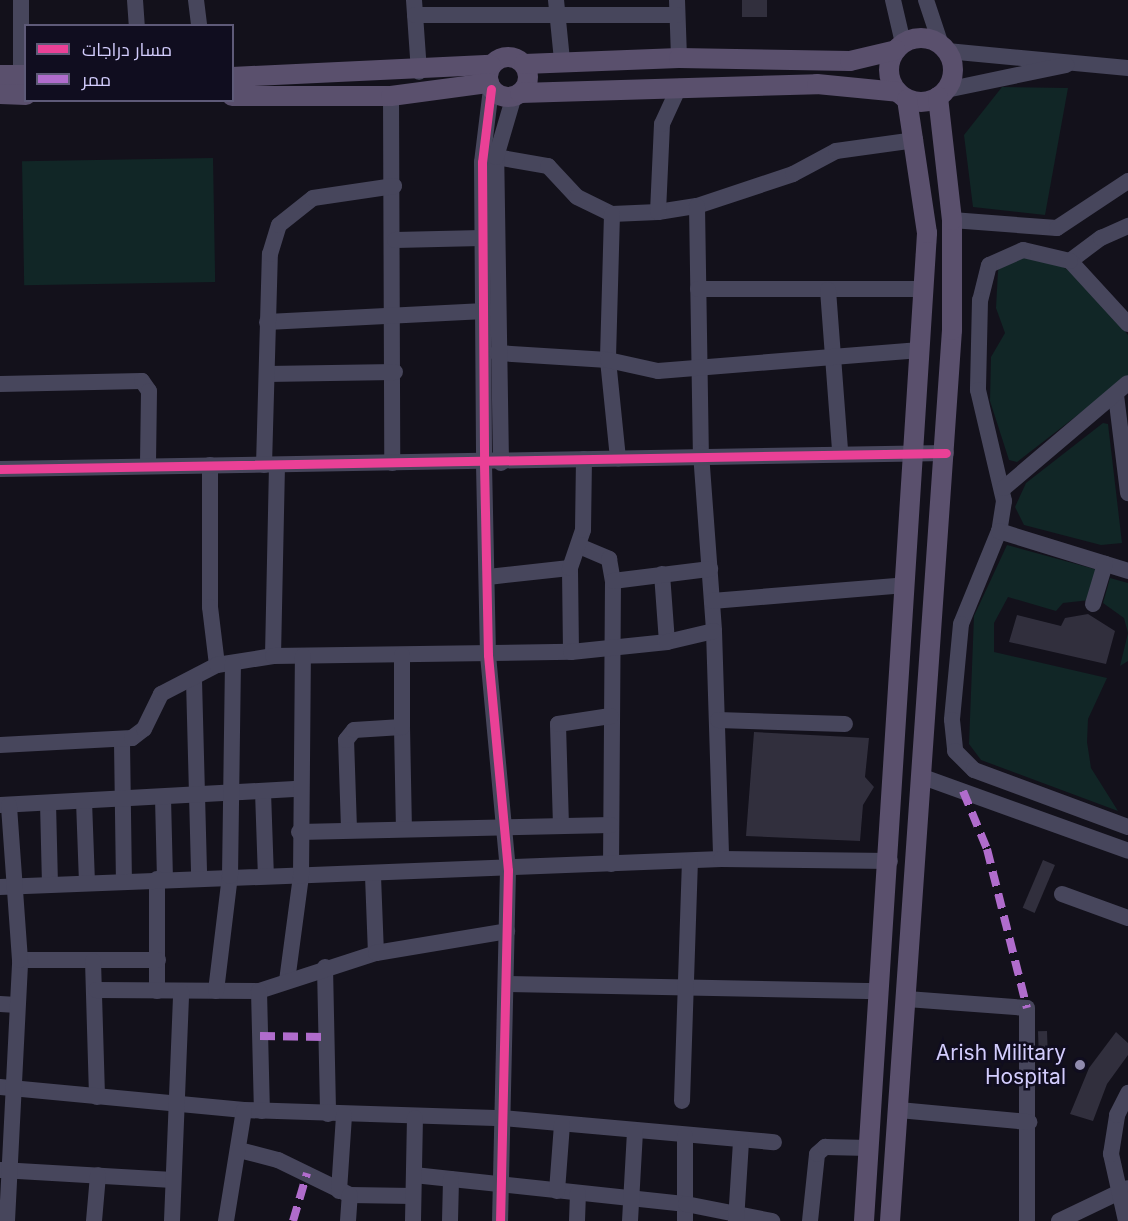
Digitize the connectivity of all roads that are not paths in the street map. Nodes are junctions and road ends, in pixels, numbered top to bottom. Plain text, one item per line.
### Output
1 (21, 0) edge
2 (135, 0) edge
3 (196, 0) edge
4 (893, 0) edge
5 (926, 0) edge
6 (556, 6) edge
7 (510, 7) edge
8 (677, 7) edge
9 (415, 8) edge
10 (137, 24) edge
11 (199, 24) edge
12 (899, 47) junction
13 (944, 48) junction
14 (679, 58) junction
15 (562, 60) junction
16 (524, 64) junction
17 (1066, 65) junction
18 (1128, 68) edge
19 (419, 72) junction
20 (0, 75) edge
21 (23, 75) edge
22 (234, 77) edge
23 (490, 79) junction
24 (679, 87) junction
25 (0, 94) edge
26 (517, 94) junction
27 (942, 94) junction
28 (24, 95) edge
29 (902, 95) junction
30 (234, 96) edge
31 (391, 96) junction
32 (915, 140) junction
33 (496, 156) junction
34 (1128, 181) edge
35 (393, 186) junction
36 (697, 206) junction
37 (657, 212) junction
38 (612, 214) junction
39 (952, 220) junction
40 (1128, 226) edge
41 (482, 238) junction
42 (395, 240) junction
43 (1070, 261) junction
44 (698, 289) junction
45 (924, 289) junction
46 (828, 290) junction
47 (485, 311) junction
48 (395, 314) junction
49 (267, 322) junction
50 (1128, 324) edge
51 (920, 350) junction
52 (497, 353) junction
53 (835, 356) junction
54 (608, 360) junction
55 (699, 367) junction
56 (395, 372) junction
57 (267, 374) junction
58 (0, 384) edge
59 (1122, 389) edge
60 (840, 451) junction
61 (912, 452) junction
62 (701, 453) junction
63 (946, 453) junction
64 (618, 458) junction
65 (584, 459) junction
66 (392, 463) junction
67 (501, 463) junction
68 (484, 464) junction
69 (148, 465) junction
70 (210, 465) junction
71 (270, 465) junction
72 (0, 469) edge
73 (1004, 488) junction
74 (1128, 494) edge
75 (999, 531) junction
76 (579, 546) junction
77 (1105, 564) junction
78 (570, 568) junction
79 (710, 569) junction
80 (1128, 571) edge
81 (662, 574) junction
82 (488, 577) junction
83 (613, 581) junction
84 (905, 585) junction
85 (712, 601) junction
86 (1093, 604) dead end
87 (714, 631) junction
88 (668, 642) junction
89 (612, 649) junction
90 (571, 652) junction
91 (402, 655) junction
92 (488, 655) junction
93 (273, 656) junction
94 (303, 656) junction
95 (225, 664) junction
96 (194, 680) junction
97 (610, 716) junction
98 (718, 720) junction
99 (845, 724) dead end
100 (402, 727) junction
101 (122, 742) junction
102 (0, 745) edge
103 (923, 777) junction
104 (299, 789) junction
105 (263, 792) junction
106 (232, 794) junction
107 (198, 796) junction
108 (163, 798) junction
109 (124, 800) junction
110 (84, 801) junction
111 (48, 803) junction
112 (4, 805) edge
113 (611, 825) junction
114 (561, 826) junction
115 (404, 827) junction
116 (1128, 827) edge
117 (505, 828) junction
118 (349, 829) junction
119 (299, 832) junction
120 (1128, 851) edge
121 (721, 859) junction
122 (690, 861) junction
123 (890, 861) junction
124 (611, 864) junction
125 (508, 870) junction
126 (199, 876) junction
127 (230, 876) junction
128 (266, 876) junction
129 (301, 876) junction
130 (373, 876) junction
131 (161, 878) junction
132 (124, 881) junction
133 (87, 883) junction
134 (50, 884) junction
135 (8, 886) edge
136 (1062, 894) dead end
137 (1128, 918) edge
138 (507, 931) junction
139 (376, 953) junction
140 (20, 960) junction
141 (158, 960) junction
142 (93, 961) junction
143 (325, 967) junction
144 (287, 981) junction
145 (506, 984) junction
146 (684, 986) junction
147 (96, 990) junction
148 (157, 991) junction
149 (216, 991) junction
150 (259, 991) junction
151 (880, 991) junction
152 (181, 992) junction
153 (907, 999) junction
154 (0, 1004) edge
155 (17, 1005) junction
156 (875, 1079) junction
157 (902, 1081) junction
158 (8, 1088) edge
159 (1128, 1093) edge
160 (97, 1097) junction
161 (682, 1101) dead end
162 (175, 1104) junction
163 (244, 1110) junction
164 (899, 1110) junction
165 (262, 1111) junction
166 (336, 1115) junction
167 (415, 1118) junction
168 (502, 1118) junction
169 (1029, 1122) junction
170 (562, 1124) junction
171 (635, 1132) junction
172 (685, 1136) junction
173 (741, 1141) junction
174 (774, 1142) dead end
175 (869, 1148) junction
176 (239, 1150) junction
177 (6, 1170) edge
178 (98, 1175) junction
179 (414, 1175) junction
180 (451, 1179) junction
181 (173, 1180) junction
182 (501, 1182) junction
183 (556, 1191) junction
184 (1122, 1191) edge
185 (345, 1193) junction
186 (578, 1193) junction
187 (413, 1196) junction
188 (631, 1198) junction
189 (686, 1204) junction
190 (736, 1217) edge
191 (7, 1221) edge
192 (94, 1221) edge
193 (172, 1221) edge
194 (226, 1221) edge
195 (348, 1221) edge
196 (413, 1221) edge
197 (450, 1221) edge
198 (500, 1221) edge
199 (577, 1221) edge
200 (630, 1221) edge
201 (685, 1221) edge
202 (772, 1221) edge
203 (810, 1221) edge
204 (864, 1221) edge
205 (890, 1221) edge
206 (1027, 1221) edge
207 (1059, 1221) edge
208 (1126, 1221) edge

1 - 21 street
2 - 10 street
3 - 11 street
4 - 12 street
5 - 13 street
6 - 7 street
6 - 8 street
6 - 15 street
7 - 9 street
8 - 14 street
9 - 19 street
12 - 13 main road
12 - 14 main road
12 - 29 main road
13 - 17 street
13 - 27 main road
14 - 15 main road
15 - 16 main road
16 - 23 main road
16 - 26 main road
17 - 18 street
17 - 27 street
19 - 22 main road
19 - 23 main road
20 - 21 main road
23 - 26 main road
23 - 31 main road
23 - 41 street
24 - 26 main road
24 - 29 main road
24 - 37 street
25 - 28 main road
26 - 33 street
27 - 29 main road
27 - 39 main road
29 - 32 main road
30 - 31 main road
31 - 35 street
32 - 36 street
32 - 45 main road
33 - 38 street
33 - 52 street
34 - 39 street
35 - 42 street
35 - 49 street
36 - 37 street
36 - 44 street
37 - 38 street
38 - 54 street
39 - 63 main road
40 - 43 street
41 - 42 street
41 - 47 street
42 - 48 street
43 - 50 street
43 - 73 street
44 - 46 street
44 - 55 street
45 - 46 street
45 - 51 main road
46 - 53 street
47 - 48 street
47 - 68 street
48 - 49 street
48 - 56 street
49 - 57 street
51 - 53 street
51 - 61 main road
52 - 54 street
52 - 67 street
53 - 55 street
53 - 60 street
54 - 55 street
54 - 64 street
55 - 62 street
56 - 57 street
56 - 66 street
57 - 71 street
58 - 69 street
59 - 73 street
59 - 74 street
60 - 61 street
60 - 62 street
61 - 63 street
61 - 84 main road
62 - 64 street
62 - 79 street
63 - 103 main road
64 - 65 street
65 - 67 street
65 - 76 street
66 - 68 street
66 - 71 street
67 - 68 street
68 - 82 street
69 - 70 street
69 - 72 street
70 - 71 street
70 - 95 street
71 - 93 street
73 - 75 street
75 - 77 street
75 - 116 street
76 - 78 street
76 - 83 street
77 - 80 street
77 - 86 street
78 - 82 street
78 - 90 street
79 - 81 street
79 - 85 street
81 - 83 street
81 - 88 street
82 - 92 street
83 - 89 street
84 - 85 street
84 - 123 main road
85 - 87 street
87 - 88 street
87 - 98 street
88 - 89 street
89 - 90 street
89 - 97 street
90 - 92 street
91 - 92 street
91 - 94 street
91 - 100 street
92 - 117 street
93 - 94 street
93 - 95 street
94 - 104 street
95 - 96 street
95 - 106 street
96 - 101 street
96 - 107 street
97 - 113 street
97 - 114 street
98 - 99 street
98 - 121 street
100 - 115 street
100 - 118 street
101 - 102 street
101 - 109 street
103 - 120 street
103 - 153 main road
104 - 105 street
104 - 119 street
105 - 106 street
105 - 128 street
106 - 107 street
106 - 127 street
107 - 108 street
107 - 126 street
108 - 109 street
108 - 131 street
109 - 110 street
109 - 132 street
110 - 111 street
110 - 133 street
111 - 112 street
111 - 134 street
112 - 135 street
113 - 114 street
113 - 124 street
114 - 117 street
115 - 117 street
115 - 118 street
117 - 125 street
118 - 119 street
119 - 129 street
121 - 122 street
121 - 123 street
122 - 124 street
122 - 146 street
123 - 151 main road
124 - 125 street
125 - 130 street
125 - 138 street
126 - 127 street
126 - 131 street
127 - 128 street
127 - 149 street
128 - 129 street
129 - 130 street
129 - 144 street
130 - 139 street
131 - 132 street
131 - 141 street
132 - 133 street
133 - 134 street
134 - 135 street
135 - 140 street
136 - 137 street
138 - 139 street
138 - 145 street
139 - 143 street
140 - 142 street
140 - 155 street
141 - 142 street
141 - 148 street
142 - 147 street
143 - 144 street
143 - 166 street
144 - 150 street
145 - 146 street
145 - 168 street
146 - 151 street
146 - 161 street
147 - 148 street
147 - 160 street
148 - 152 street
149 - 150 street
149 - 152 street
150 - 165 street
151 - 156 main road
152 - 162 street
153 - 157 main road
153 - 169 street
154 - 155 street
155 - 158 street
156 - 157 main road
156 - 175 main road
157 - 164 main road
158 - 160 street
158 - 177 street
159 - 184 street
160 - 162 street
162 - 163 street
162 - 181 street
163 - 165 street
163 - 176 street
164 - 169 street
164 - 205 main road
165 - 166 street
166 - 167 street
166 - 185 street
167 - 168 street
167 - 179 street
168 - 170 street
168 - 182 street
169 - 206 street
170 - 171 street
170 - 183 street
171 - 172 street
171 - 188 street
172 - 173 street
172 - 189 street
173 - 174 street
173 - 190 street
175 - 203 street
175 - 204 main road
176 - 185 street
176 - 194 street
177 - 178 street
177 - 191 street
178 - 181 street
178 - 192 street
179 - 180 street
179 - 187 street
180 - 182 street
180 - 197 street
181 - 193 street
182 - 183 street
182 - 198 street
183 - 186 street
184 - 207 street
184 - 208 street
185 - 187 street
185 - 195 street
186 - 188 street
186 - 199 street
187 - 196 street
188 - 189 street
188 - 200 street
189 - 190 street
189 - 201 street
190 - 202 street

